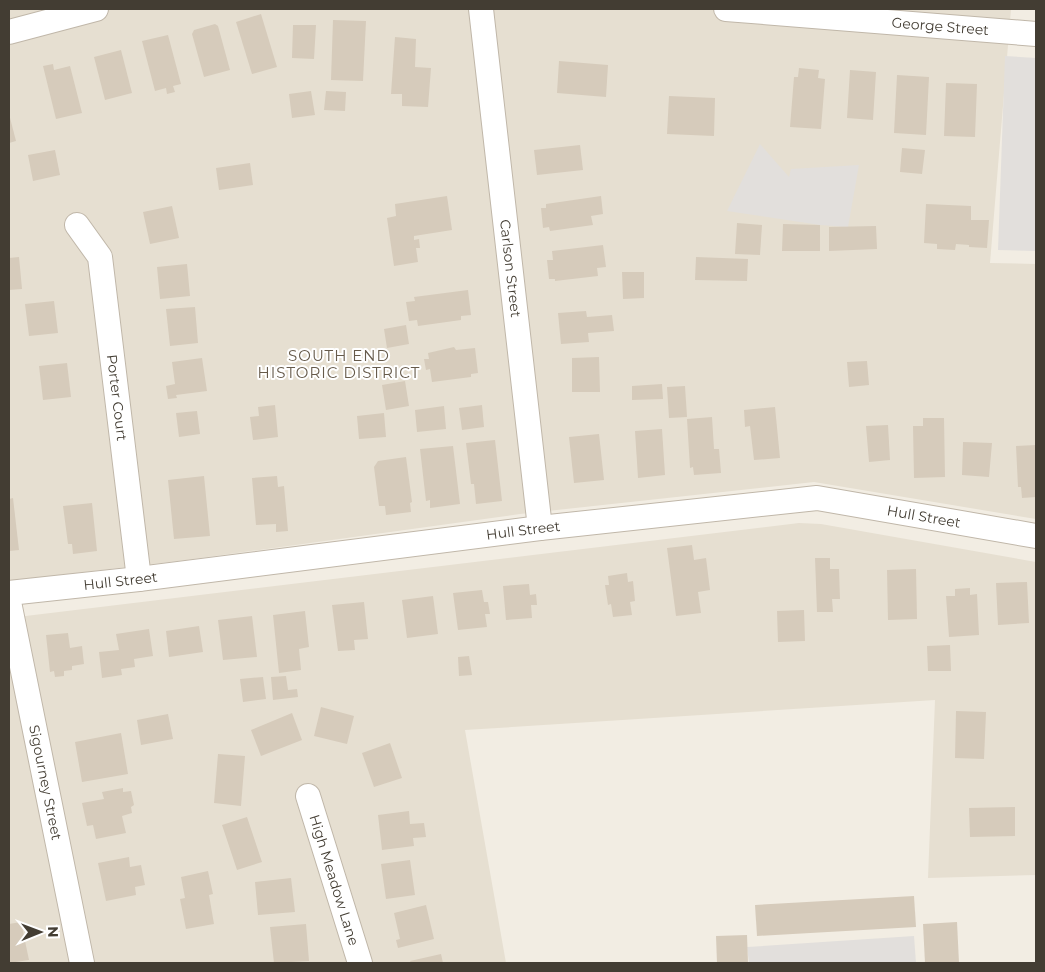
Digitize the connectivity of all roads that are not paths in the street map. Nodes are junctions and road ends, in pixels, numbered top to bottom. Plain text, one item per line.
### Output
1 (96, 9) edge
2 (481, 9) edge
3 (726, 9) edge
4 (9, 32) edge
5 (1036, 34) edge
6 (77, 225) dead end
7 (540, 528) junction
8 (1036, 536) edge
9 (139, 579) junction
10 (9, 593) edge
11 (9, 602) edge
12 (308, 796) dead end
13 (82, 963) edge
14 (360, 963) edge

1 - 4 street
2 - 7 street, Carlson Street
3 - 5 street, George Street
6 - 9 street, Porter Court
7 - 8 street, Hull Street
7 - 9 street, Hull Street
9 - 10 street, Hull Street
11 - 13 street, Sigourney Street
12 - 14 street, High Meadow Lane

